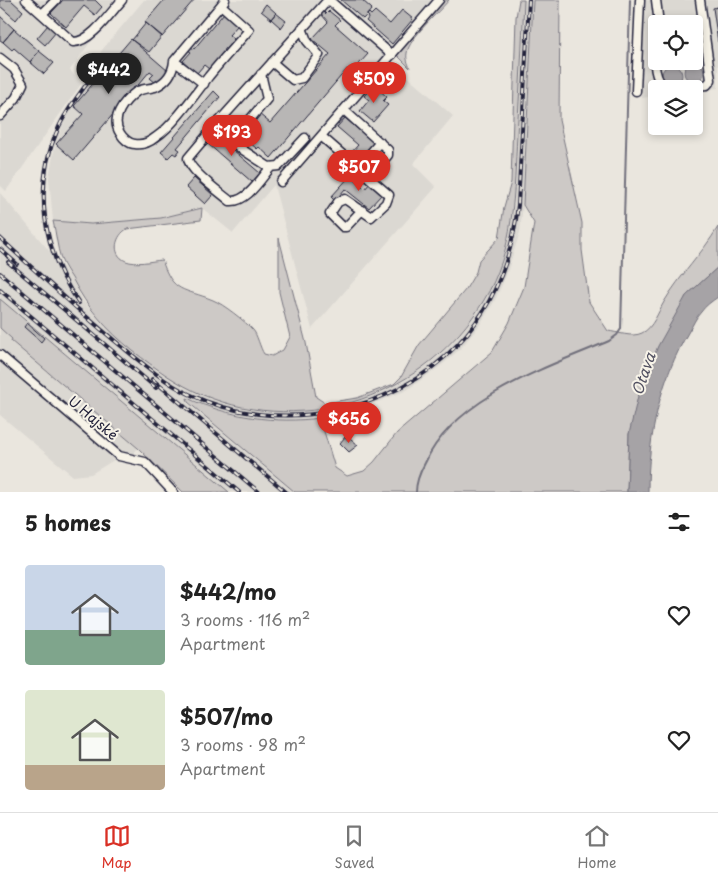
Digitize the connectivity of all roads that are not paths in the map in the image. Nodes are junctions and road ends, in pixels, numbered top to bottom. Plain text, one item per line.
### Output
1 (26, 0) edge
2 (56, 0) edge
3 (122, 0) edge
4 (328, 0) edge
5 (439, 0) edge
6 (640, 0) edge
7 (656, 0) edge
8 (700, 0) edge
9 (223, 2) edge
10 (42, 14) junction
11 (658, 15) edge
12 (702, 15) edge
13 (703, 22) edge
14 (302, 28) junction
15 (392, 54) junction
16 (0, 58) edge
17 (174, 61) junction
18 (272, 62) junction
19 (657, 70) edge
20 (261, 74) junction
21 (204, 84) junction
22 (636, 91) dead end
23 (344, 110) junction
24 (0, 116) edge
25 (215, 126) junction
26 (321, 136) junction
27 (305, 138) dead end
28 (232, 141) junction
29 (380, 142) junction
30 (362, 163) dead end
31 (271, 167) junction
32 (374, 172) dead end
33 (281, 182) dead end
34 (362, 210) dead end
35 (0, 355) edge
36 (173, 492) edge

1 - 10 street
2 - 10 street
3 - 10 street
4 - 14 street
4 - 15 street
5 - 15 street
6 - 22 street
7 - 11 street
8 - 12 street
9 - 17 street
9 - 21 street
13 - 19 street
14 - 18 street
14 - 18 street
15 - 23 street
16 - 24 street
17 - 21 street
17 - 21 street
18 - 20 street
20 - 25 street
20 - 28 street
23 - 26 street
23 - 29 street
25 - 28 street
25 - 31 street
26 - 33 street
26 - 34 street
27 - 31 street
28 - 31 street
29 - 30 street
29 - 32 street
35 - 36 street, U Hajské

